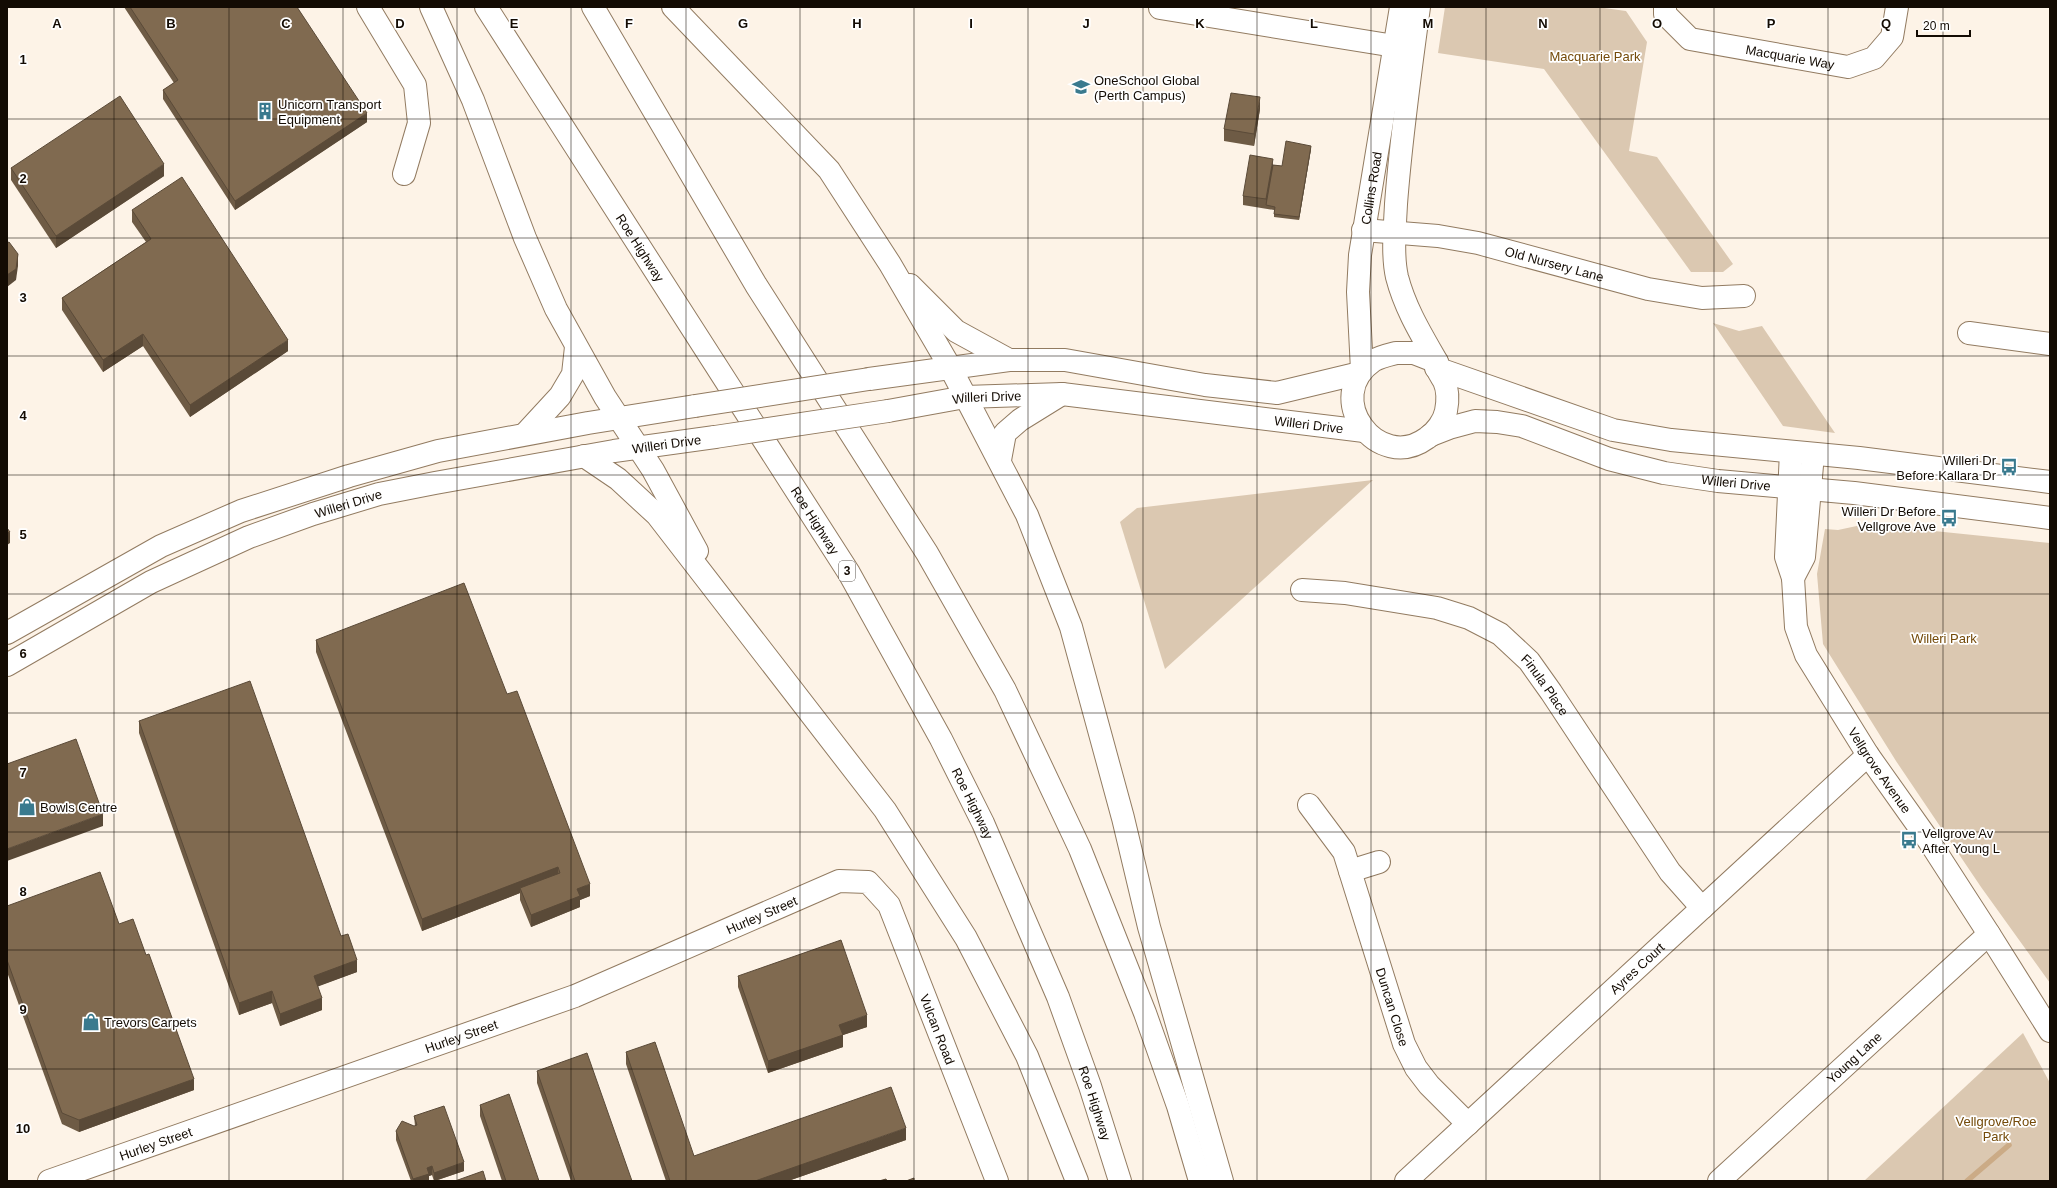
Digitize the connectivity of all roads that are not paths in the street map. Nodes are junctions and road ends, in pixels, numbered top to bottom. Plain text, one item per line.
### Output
1 (368, 7) edge
2 (431, 7) edge
3 (486, 7) edge
4 (593, 7) edge
5 (674, 7) edge
6 (1400, 7) edge
7 (1419, 7) edge
8 (1665, 7) edge
9 (1897, 7) edge
10 (1160, 8) dead end
11 (1404, 48) junction
12 (404, 174) dead end
13 (1363, 230) junction
14 (1395, 234) junction
15 (890, 264) junction
16 (1744, 296) dead end
17 (1969, 333) dead end
18 (2050, 344) edge
19 (576, 346) junction
20 (1009, 360) junction
21 (1436, 365) junction
22 (950, 367) junction
23 (1361, 372) junction
24 (1062, 394) junction
25 (966, 397) junction
26 (618, 418) junction
27 (1364, 431) junction
28 (525, 434) junction
29 (1431, 435) junction
30 (638, 448) junction
31 (1791, 452) junction
32 (1813, 454) junction
33 (584, 456) junction
34 (1000, 460) junction
35 (2050, 482) edge
36 (1800, 489) junction
37 (2050, 518) edge
38 (1302, 590) dead end
39 (727, 607) junction
40 (7, 633) edge
41 (7, 665) edge
42 (1868, 755) junction
43 (1309, 805) dead end
44 (1379, 862) dead end
45 (1350, 871) junction
46 (868, 882) joint
47 (1702, 908) junction
48 (1990, 934) junction
49 (2050, 1031) edge
50 (1468, 1124) junction
51 (49, 1181) edge
52 (997, 1181) edge
53 (1077, 1181) edge
54 (1120, 1181) edge
55 (1200, 1181) edge
56 (1222, 1181) edge
57 (1406, 1181) edge
58 (1719, 1181) edge

1 - 12 main road
2 - 19 main road
3 - 54 main road, Roe Highway / 3
4 - 55 main road
5 - 15 main road
6 - 11 main road, Collins Road
7 - 11 main road, Collins Road
8 - 9 main road, Macquarie Way
10 - 11 main road
11 - 13 main road, Collins Road
11 - 14 main road, Collins Road
13 - 14 main road, Old Nursery Lane
13 - 23 main road, Collins Road
14 - 16 main road, Old Nursery Lane
14 - 21 main road, Collins Road
15 - 20 main road
15 - 22 main road
17 - 18 main road
19 - 26 main road
19 - 28 main road
20 - 22 main road, Willeri Drive
20 - 23 main road, Willeri Drive
21 - 23 main road, Willeri Drive
21 - 29 main road, Willeri Drive
21 - 31 main road, Willeri Drive
22 - 25 main road
22 - 26 main road, Willeri Drive, bridge
23 - 27 main road, Willeri Drive
24 - 25 main road, Willeri Drive
24 - 27 main road, Willeri Drive
24 - 34 main road
25 - 30 main road, Willeri Drive, bridge
25 - 34 main road
26 - 28 main road, Willeri Drive
26 - 30 main road
27 - 29 main road, Willeri Drive
28 - 40 main road, Willeri Drive
29 - 36 main road, Willeri Drive
30 - 33 main road, Willeri Drive
30 - 39 main road
31 - 32 main road, Willeri Drive
31 - 36 main road, Vellgrove Avenue
32 - 35 main road, Willeri Drive
32 - 36 main road, Vellgrove Avenue
33 - 39 main road
33 - 41 main road, Willeri Drive
34 - 56 main road
36 - 37 main road, Willeri Drive
36 - 42 main road, Vellgrove Avenue
38 - 47 main road, Finula Place
39 - 53 main road
42 - 47 main road, Ayres Court
42 - 48 main road, Vellgrove Avenue
43 - 45 main road, Duncan Close
44 - 45 main road
45 - 50 main road, Duncan Close
46 - 51 main road, Hurley Street
46 - 52 main road, Vulcan Road
47 - 50 main road, Ayres Court
48 - 49 main road, Vellgrove Avenue
48 - 58 main road, Young Lane
50 - 57 main road, Ayres Court

